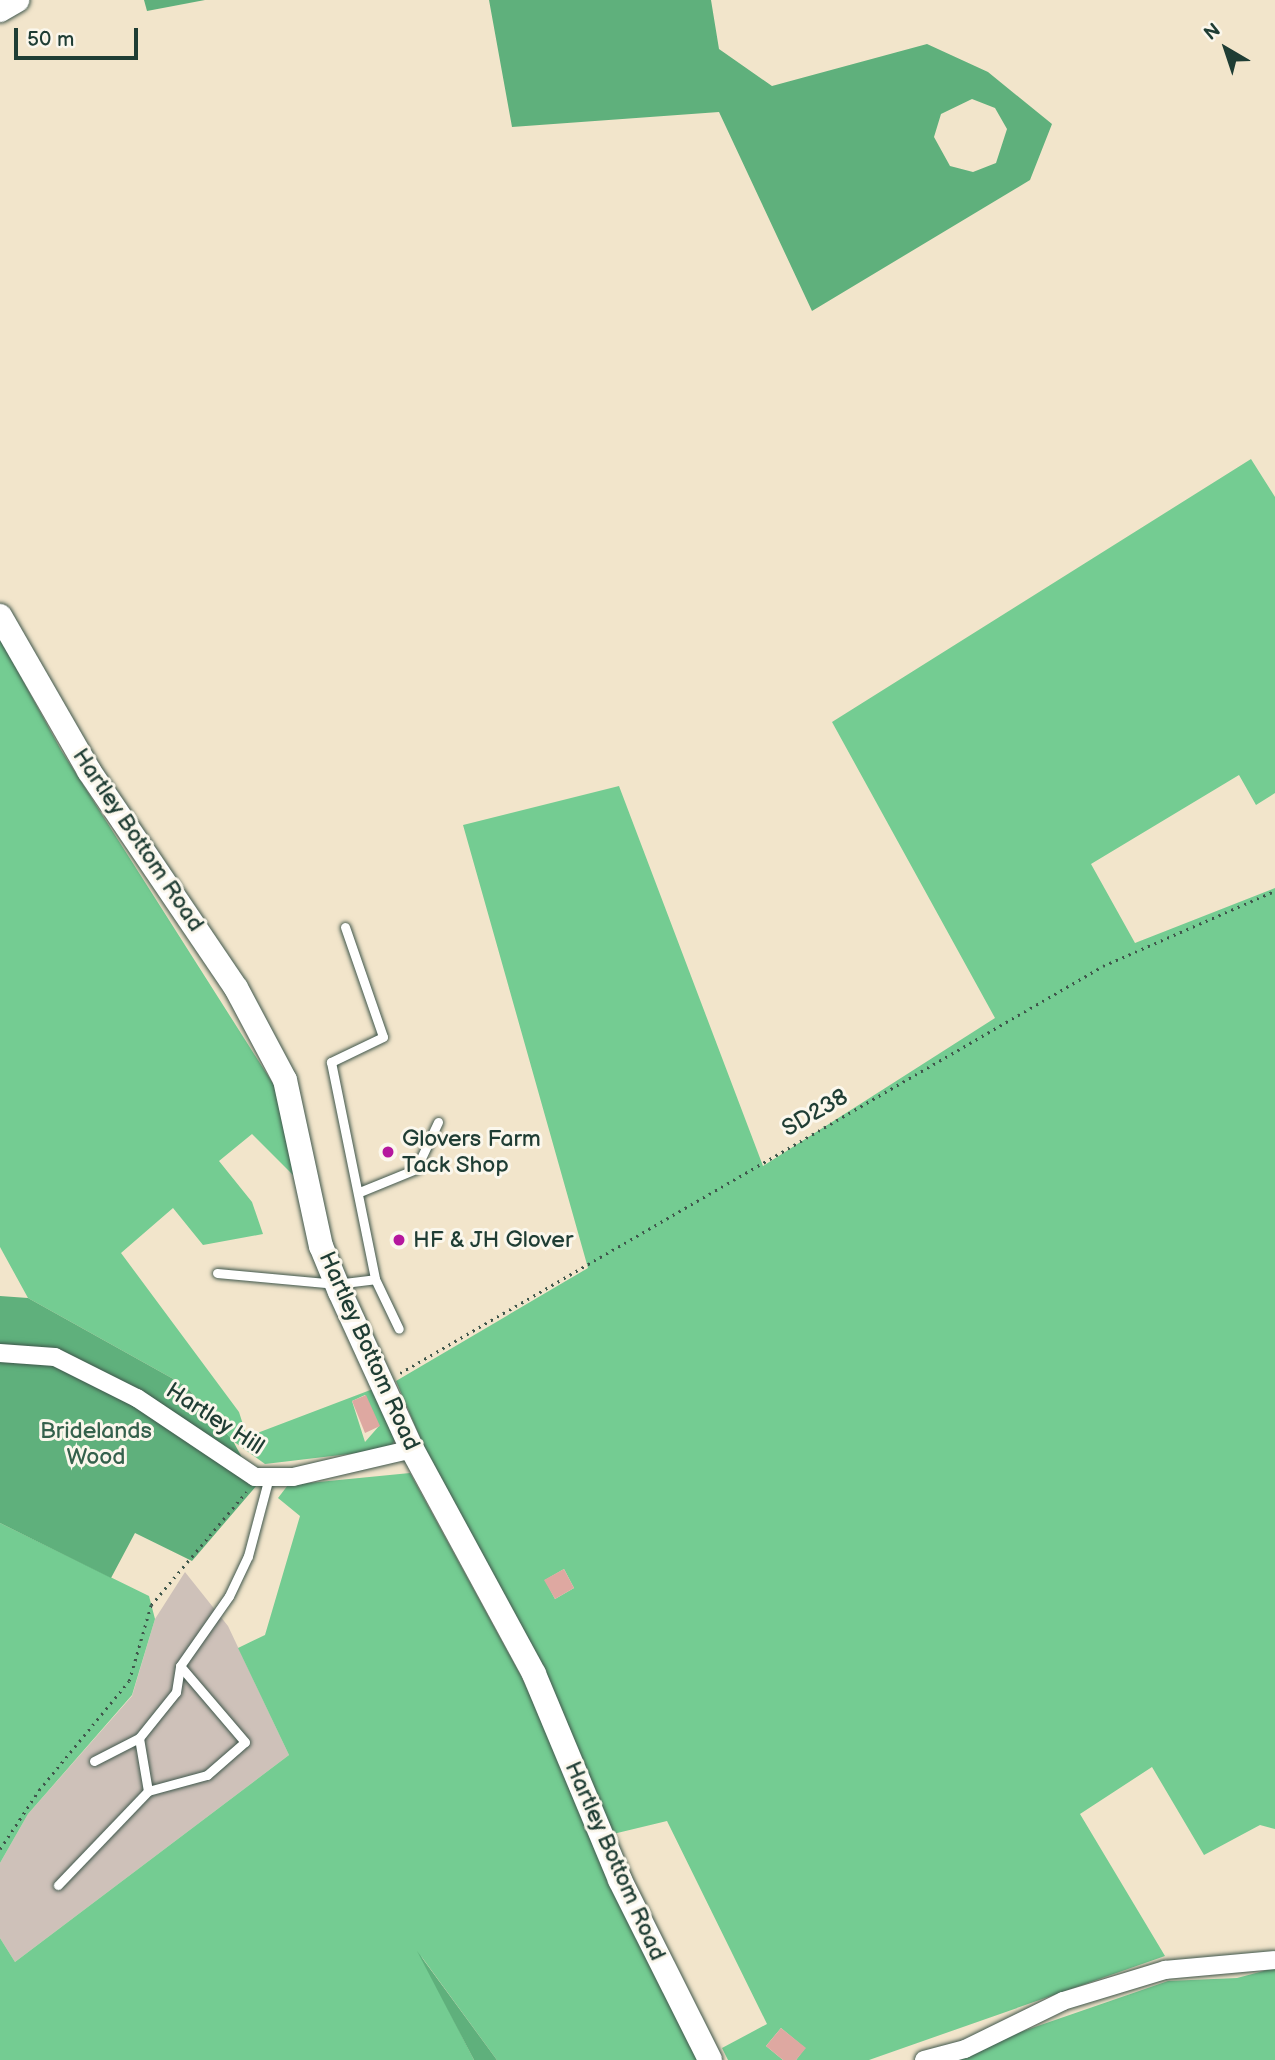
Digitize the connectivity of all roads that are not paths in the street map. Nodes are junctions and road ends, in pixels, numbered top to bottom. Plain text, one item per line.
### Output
1 (17, 0) edge
2 (0, 10) edge
3 (0, 617) edge
4 (345, 927) dead end
5 (438, 1122) dead end
6 (362, 1191) junction
7 (217, 1273) dead end
8 (375, 1279) junction
9 (336, 1284) junction
10 (398, 1329) dead end
11 (0, 1353) edge
12 (412, 1449) junction
13 (262, 1477) junction
14 (180, 1667) junction
15 (139, 1738) junction
16 (94, 1761) dead end
17 (148, 1791) junction
18 (58, 1885) dead end
19 (1275, 1960) edge
20 (710, 2060) edge
21 (924, 2060) edge

1 - 2 street
3 - 9 street, Hartley Bottom Road
4 - 6 lane
5 - 6 lane
6 - 8 lane
7 - 9 lane
8 - 9 lane
8 - 10 lane
9 - 12 street, Hartley Bottom Road
11 - 13 street, Hartley Hill
12 - 13 street, Hartley Hill
12 - 20 street, Hartley Bottom Road
13 - 14 lane
14 - 15 lane
14 - 17 lane
15 - 16 lane
15 - 17 lane
17 - 18 lane
19 - 21 street

